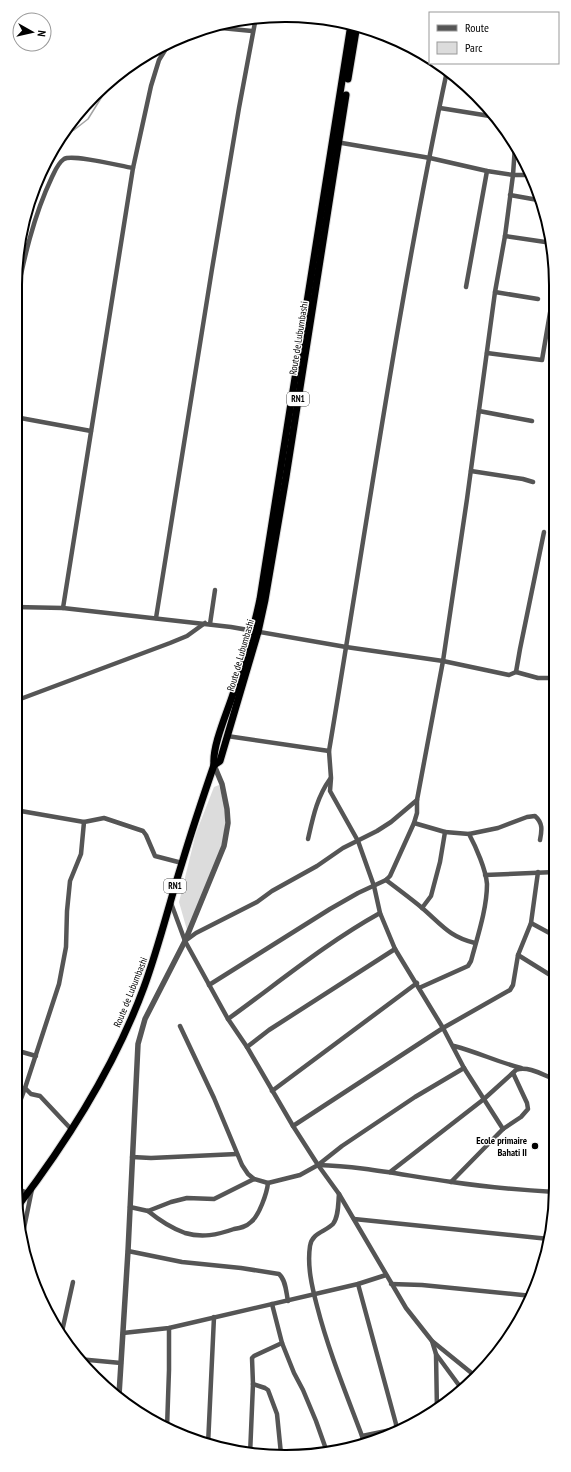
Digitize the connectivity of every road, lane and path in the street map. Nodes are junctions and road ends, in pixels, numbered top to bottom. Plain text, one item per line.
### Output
1 (254, 24) edge
2 (227, 29) edge
3 (350, 30) edge
4 (252, 31) junction
5 (356, 32) edge
6 (164, 52) edge
7 (446, 76) edge
8 (440, 108) junction
9 (487, 116) edge
10 (336, 142) junction
11 (514, 155) edge
12 (430, 158) junction
13 (133, 168) junction
14 (487, 171) junction
15 (513, 175) junction
16 (525, 175) edge
17 (510, 195) junction
18 (534, 199) edge
19 (505, 236) junction
20 (545, 242) edge
21 (23, 262) edge
22 (466, 286) dead end
23 (495, 292) junction
24 (538, 299) dead end
25 (549, 319) edge
26 (487, 353) junction
27 (479, 411) junction
28 (22, 418) edge
29 (532, 421) dead end
30 (91, 431) junction
31 (471, 471) junction
32 (533, 482) dead end
33 (544, 532) dead end
34 (215, 590) dead end
35 (22, 607) edge
36 (63, 608) junction
37 (156, 618) junction
38 (208, 624) junction
39 (256, 631) junction
40 (346, 647) junction
41 (443, 661) junction
42 (516, 672) junction
43 (549, 678) edge
44 (22, 698) edge
45 (227, 736) junction
46 (328, 751) junction
47 (214, 765) junction
48 (331, 778) junction
49 (417, 800) junction
50 (22, 811) edge
51 (84, 822) junction
52 (414, 823) junction
53 (445, 832) junction
54 (469, 834) junction
55 (308, 839) dead end
56 (540, 840) dead end
57 (358, 841) junction
58 (182, 862) junction
59 (538, 872) junction
60 (549, 872) edge
61 (485, 875) junction
62 (386, 880) junction
63 (374, 886) junction
64 (171, 903) junction
65 (422, 908) junction
66 (380, 913) junction
67 (531, 923) junction
68 (549, 933) edge
69 (184, 941) junction
70 (476, 943) junction
71 (395, 949) junction
72 (518, 955) junction
73 (549, 974) edge
74 (416, 983) junction
75 (209, 985) junction
76 (419, 988) junction
77 (228, 1019) junction
78 (180, 1026) dead end
79 (443, 1028) junction
80 (247, 1046) junction
81 (454, 1046) junction
82 (22, 1052) edge
83 (36, 1056) junction
84 (464, 1068) junction
85 (521, 1068) junction
86 (513, 1073) junction
87 (549, 1078) edge
88 (26, 1088) junction
89 (272, 1092) junction
90 (22, 1098) edge
91 (484, 1099) junction
92 (293, 1126) junction
93 (71, 1129) junction
94 (503, 1129) junction
95 (236, 1154) junction
96 (132, 1157) junction
97 (318, 1165) junction
98 (390, 1172) junction
99 (254, 1179) junction
100 (451, 1182) junction
101 (268, 1183) junction
102 (22, 1189) edge
103 (30, 1190) junction
104 (549, 1192) edge
105 (339, 1194) junction
106 (23, 1200) edge
107 (130, 1207) junction
108 (148, 1211) junction
109 (354, 1219) junction
110 (24, 1224) edge
111 (544, 1238) edge
112 (128, 1251) junction
113 (386, 1275) junction
114 (73, 1282) dead end
115 (358, 1284) junction
116 (391, 1284) junction
117 (314, 1294) junction
118 (525, 1295) edge
119 (288, 1301) junction
120 (272, 1304) junction
121 (214, 1317) junction
122 (63, 1328) edge
123 (169, 1328) junction
124 (123, 1333) junction
125 (432, 1341) junction
126 (282, 1343) junction
127 (436, 1354) junction
128 (87, 1360) edge
129 (121, 1363) junction
130 (472, 1373) edge
131 (253, 1384) junction
132 (459, 1385) edge
133 (119, 1391) edge
134 (437, 1403) edge
135 (167, 1422) edge
136 (396, 1426) edge
137 (380, 1432) edge
138 (362, 1436) joint
139 (208, 1438) edge
140 (325, 1447) edge
141 (250, 1448) edge
142 (281, 1450) edge

1 - 4 street
2 - 4 street
3 - 10 highway, Route de Lubumbashi / RN1
4 - 37 street
5 - 10 highway, Route de Lubumbashi / RN1
6 - 13 street
7 - 8 street
8 - 9 street
8 - 12 street
10 - 12 street
10 - 39 highway, Route de Lubumbashi / RN1
11 - 15 street
12 - 14 street
12 - 40 street
13 - 21 street
13 - 30 street
14 - 15 street
14 - 22 street
15 - 16 street
15 - 17 street
17 - 18 street
17 - 19 street
19 - 20 street
19 - 23 street
23 - 24 street
23 - 26 street
25 - 26 street
26 - 27 street
27 - 29 street
27 - 31 street
28 - 30 street
30 - 36 street
31 - 32 street
31 - 41 street
33 - 42 street
34 - 38 street
35 - 36 street
36 - 37 street
37 - 38 street
38 - 39 street
38 - 44 street
39 - 40 street
39 - 45 highway, Route de Lubumbashi / RN1
39 - 47 highway, Route de Lubumbashi / RN1
40 - 41 street
40 - 46 street
41 - 42 street
41 - 49 street
42 - 43 street
45 - 46 street
45 - 47 highway, Route de Lubumbashi / RN1
46 - 48 street
47 - 58 highway, Route de Lubumbashi / RN1
47 - 69 street
48 - 55 street
48 - 57 street
49 - 52 street
49 - 57 street
50 - 51 street
51 - 58 street
51 - 83 street
52 - 53 street
52 - 62 street
53 - 54 street
53 - 65 street
54 - 56 street
54 - 61 street
57 - 63 street
57 - 69 street
58 - 64 highway, Route de Lubumbashi / RN1
59 - 60 street
59 - 61 street
59 - 67 street
61 - 70 street
62 - 63 street
62 - 65 street
63 - 66 street
63 - 75 street
64 - 69 street
64 - 93 highway, Route de Lubumbashi / RN1
65 - 70 street
66 - 71 street
66 - 77 street
67 - 68 street
67 - 72 street
69 - 75 street
69 - 96 street
70 - 76 street
71 - 74 street
71 - 80 street
72 - 73 street
72 - 79 street
74 - 76 street
74 - 89 street
75 - 77 street
76 - 79 street
77 - 80 street
78 - 95 street
79 - 81 street
79 - 92 street
80 - 89 street
81 - 84 street
81 - 85 street
82 - 83 street
83 - 88 street
84 - 91 street
84 - 97 street
85 - 86 street
85 - 87 street
86 - 91 street
86 - 94 street
88 - 90 street
88 - 93 street
89 - 92 street
91 - 94 street
91 - 98 street
92 - 97 street
93 - 103 highway, Route de Lubumbashi / RN1
94 - 100 street
95 - 96 street
95 - 99 street
96 - 107 street
97 - 98 street
97 - 101 street
97 - 105 street
98 - 100 street
99 - 101 street
99 - 108 street
100 - 104 street
101 - 108 street
102 - 103 street
103 - 106 highway, Route de Lubumbashi / RN1
103 - 110 street
105 - 109 street
105 - 117 street
107 - 108 street
107 - 112 street
109 - 111 street
109 - 113 street
112 - 119 street
112 - 124 street
113 - 115 street
113 - 116 street
114 - 122 street
115 - 117 street
115 - 136 street
116 - 118 street
116 - 125 street
117 - 119 street
117 - 138 street
119 - 120 street
120 - 121 street
120 - 126 street
121 - 123 street
121 - 139 street
123 - 124 street
123 - 135 street
124 - 129 street
125 - 127 street
125 - 130 street
126 - 131 street
126 - 140 street
127 - 132 street
127 - 134 street
128 - 129 street
129 - 133 street
131 - 141 street
131 - 142 street
137 - 138 street

